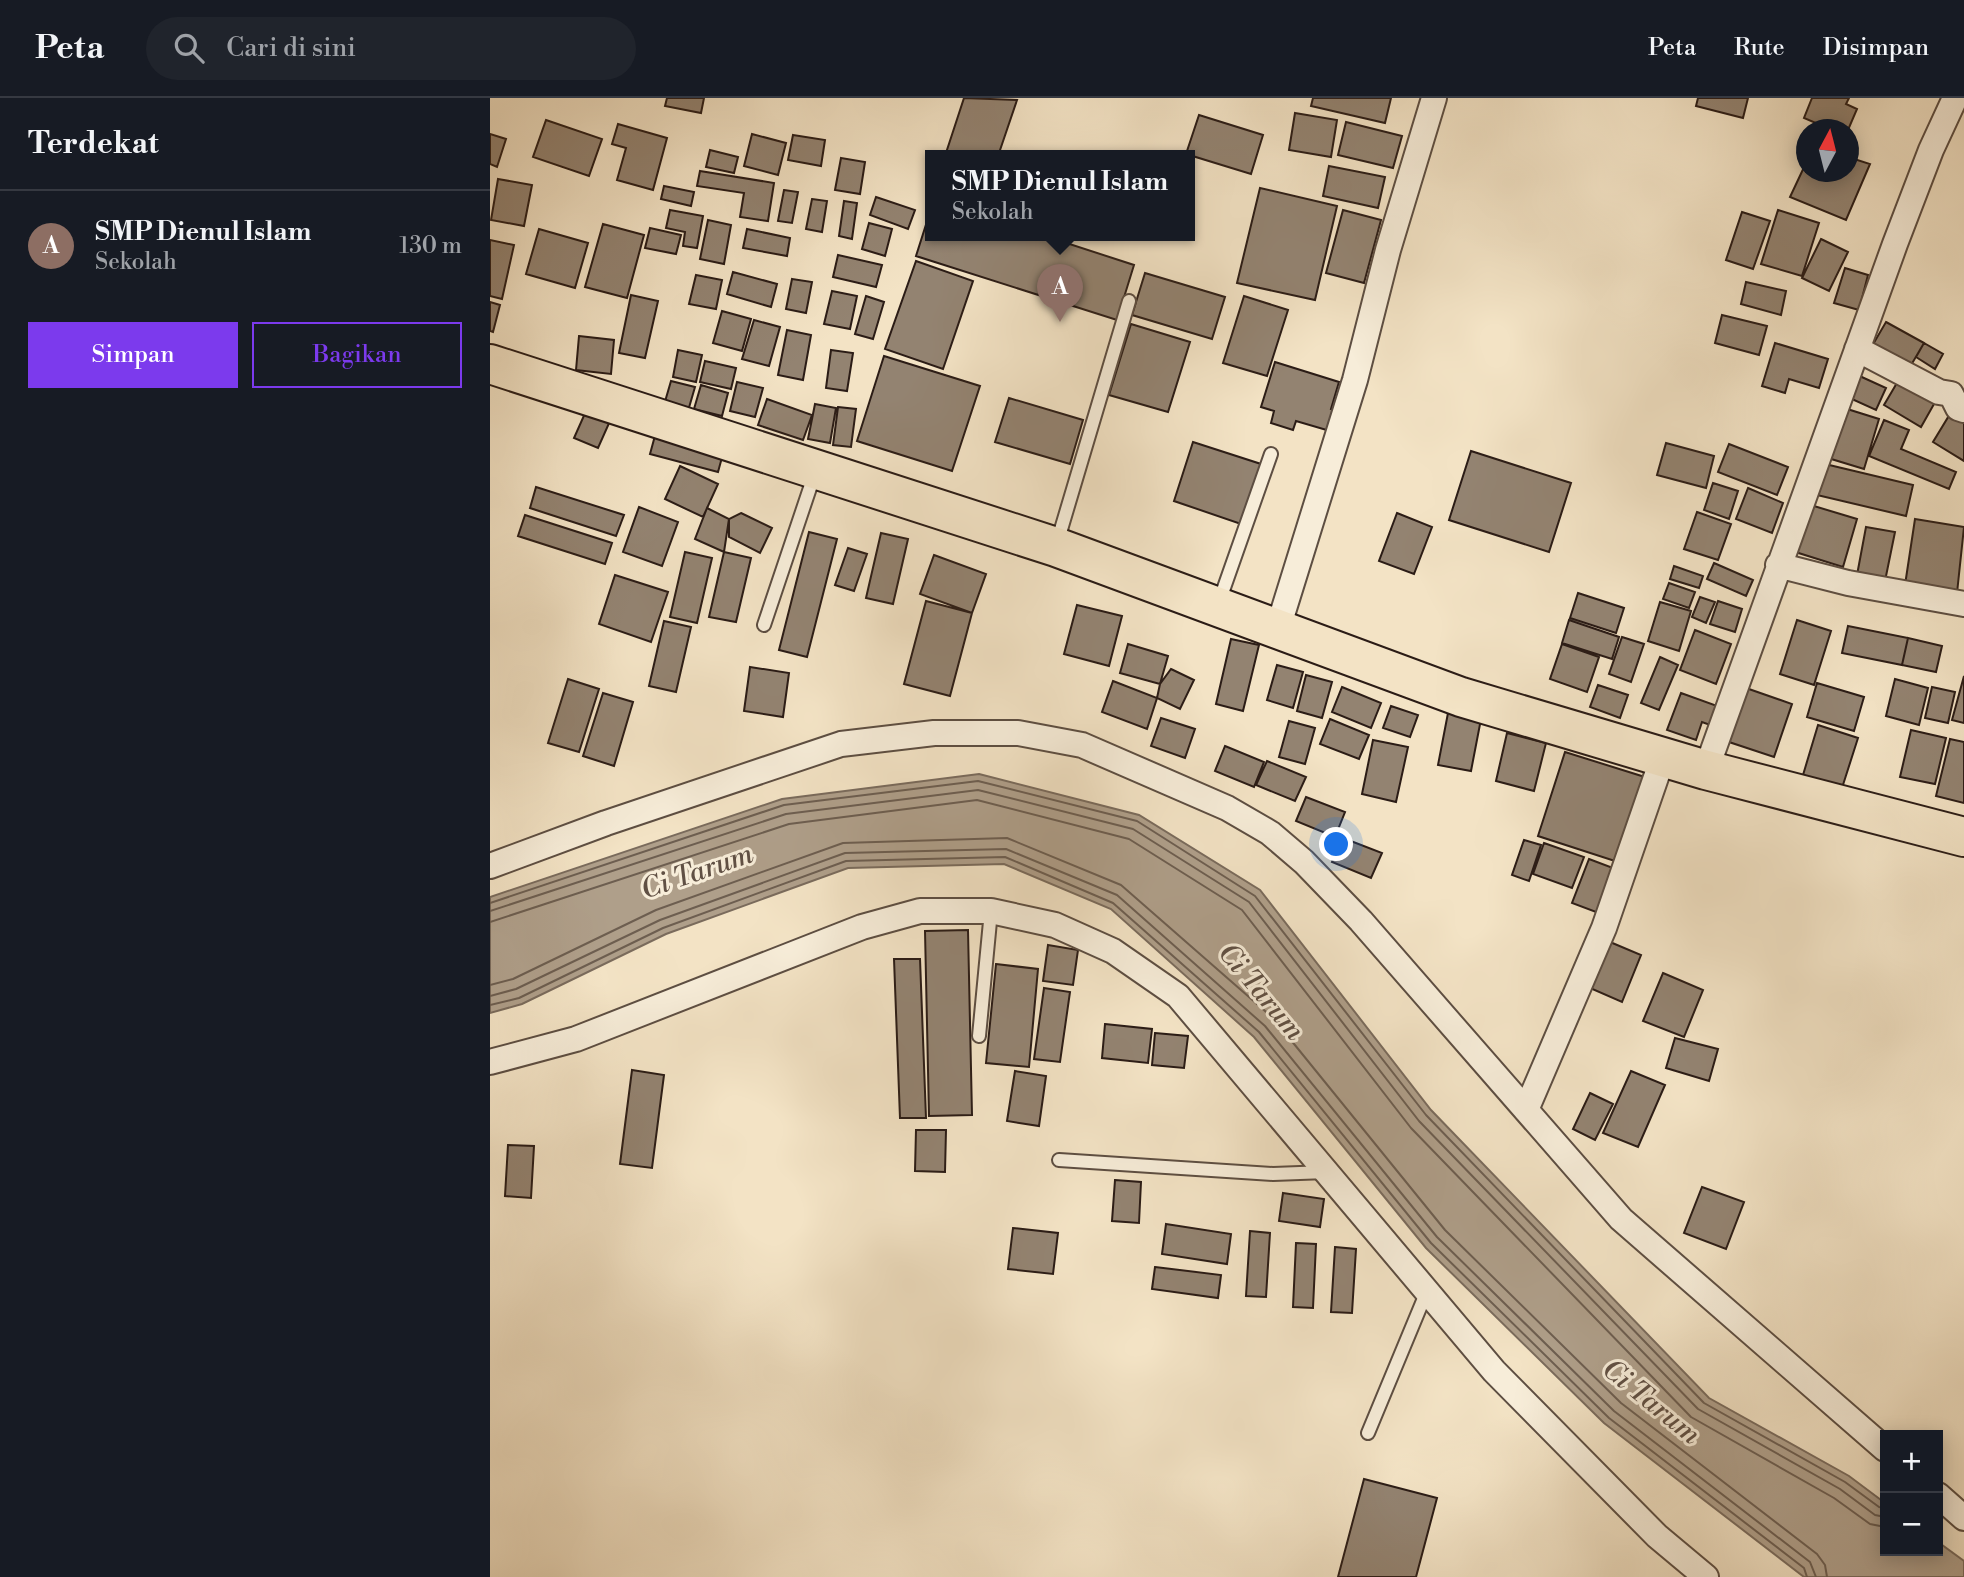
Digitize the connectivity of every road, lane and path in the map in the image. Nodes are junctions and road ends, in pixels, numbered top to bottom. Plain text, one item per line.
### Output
1 (1434, 98) edge
2 (1955, 98) edge
3 (1129, 302) dead end
4 (1857, 349) junction
5 (490, 363) edge
6 (1964, 410) edge
7 (1271, 454) dead end
8 (816, 469) junction
9 (1056, 547) junction
10 (1778, 565) junction
11 (1964, 604) edge
12 (1218, 605) junction
13 (764, 625) dead end
14 (1278, 628) junction
15 (1663, 757) junction
16 (1706, 770) junction
17 (1964, 837) edge
18 (490, 866) edge
19 (991, 911) junction
20 (979, 1036) dead end
21 (490, 1062) edge
22 (1526, 1110) junction
23 (1059, 1160) dead end
24 (1328, 1172) junction
25 (1427, 1291) junction
26 (1367, 1433) dead end
27 (1880, 1444) edge
28 (1943, 1499) edge
29 (1964, 1518) edge
30 (1706, 1577) edge

1 - 14 street
2 - 4 street
3 - 9 lane
4 - 6 street
4 - 10 street
5 - 8 main road
7 - 12 lane
8 - 9 main road
8 - 13 lane
9 - 12 main road
10 - 11 street
10 - 16 street
12 - 14 main road
14 - 15 main road
15 - 16 main road
15 - 22 street
16 - 17 main road
18 - 22 street
19 - 20 lane
19 - 21 street
19 - 24 street
22 - 27 street
23 - 24 lane
24 - 25 street
25 - 26 lane
25 - 30 street
28 - 29 street

